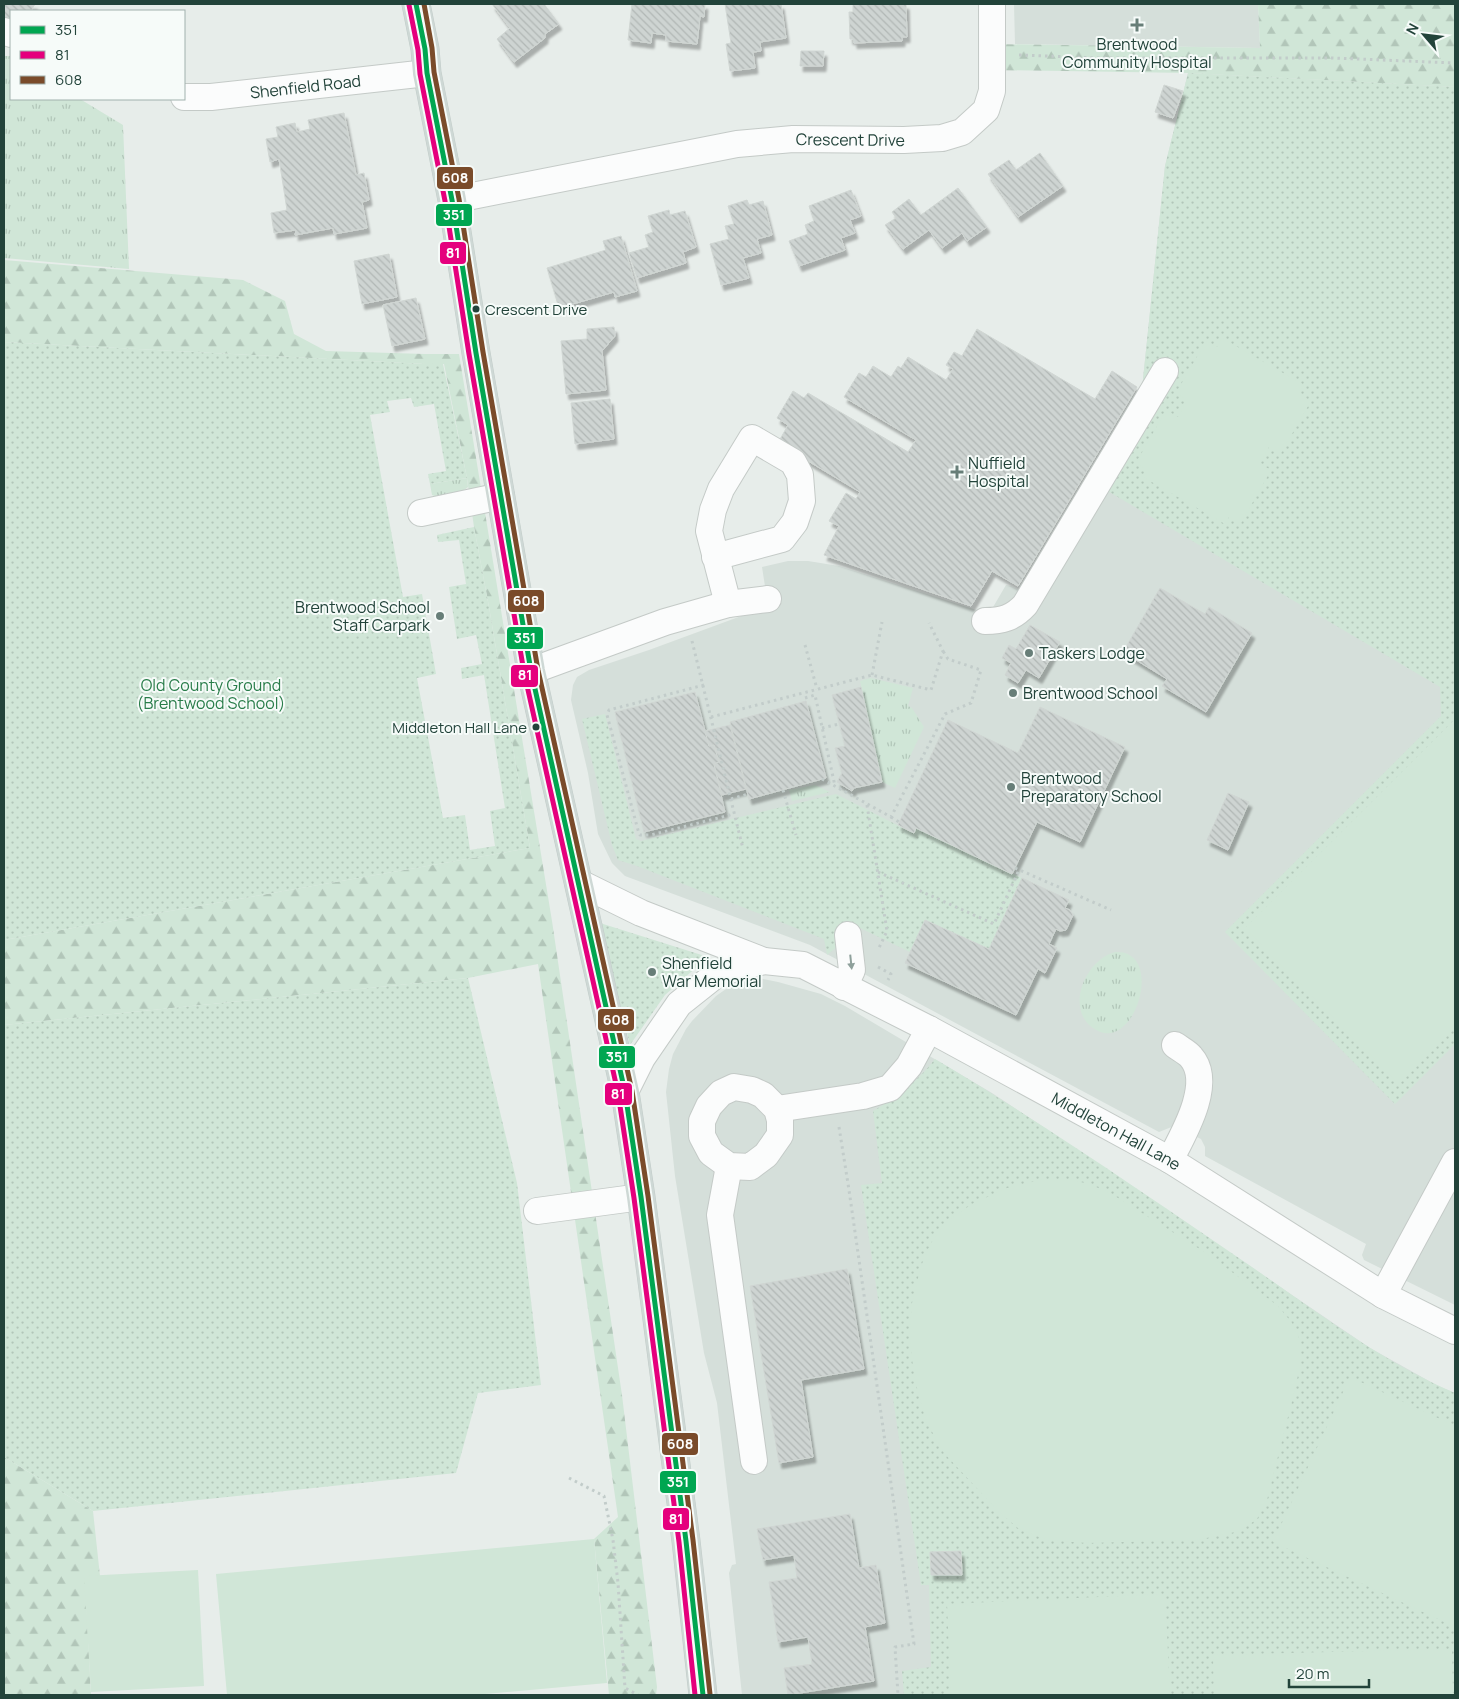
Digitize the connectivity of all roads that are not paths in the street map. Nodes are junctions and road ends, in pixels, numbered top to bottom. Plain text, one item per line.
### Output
1 (416, 4) edge
2 (992, 4) edge
3 (427, 73) junction
4 (185, 97) edge
5 (452, 200) junction
6 (1165, 371) dead end
7 (501, 496) junction
8 (421, 513) dead end
9 (715, 557) junction
10 (768, 600) dead end
11 (728, 604) junction
12 (985, 621) dead end
13 (531, 671) junction
14 (578, 882) junction
15 (848, 935) dead end
16 (764, 961) junction
17 (844, 987) junction
18 (929, 1029) junction
19 (1175, 1045) dead end
20 (625, 1092) junction
21 (777, 1109) junction
22 (1170, 1160) junction
23 (1455, 1162) edge
24 (729, 1166) junction
25 (640, 1197) junction
26 (537, 1211) dead end
27 (1383, 1295) junction
28 (1455, 1332) edge
29 (754, 1461) dead end
30 (703, 1695) edge

1 - 3 main road
2 - 5 street, Crescent Drive
3 - 4 street, Shenfield Road
3 - 5 main road
5 - 7 main road
6 - 12 street
7 - 8 street
7 - 13 main road
9 - 9 street
9 - 11 street
10 - 11 street
11 - 13 street
13 - 14 main road
14 - 16 street, Middleton Hall Lane
14 - 20 main road
15 -> 17 street
16 - 17 street, Middleton Hall Lane
16 - 20 street, Middleton Hall Lane
17 - 18 street, Middleton Hall Lane
18 - 21 street
18 - 22 street, Middleton Hall Lane
19 - 22 street
20 - 25 main road
21 - 24 street
21 - 24 street
22 - 27 street, Middleton Hall Lane
23 - 27 street
24 - 29 street
25 - 26 street
25 - 30 main road
27 - 28 street, Middleton Hall Lane

